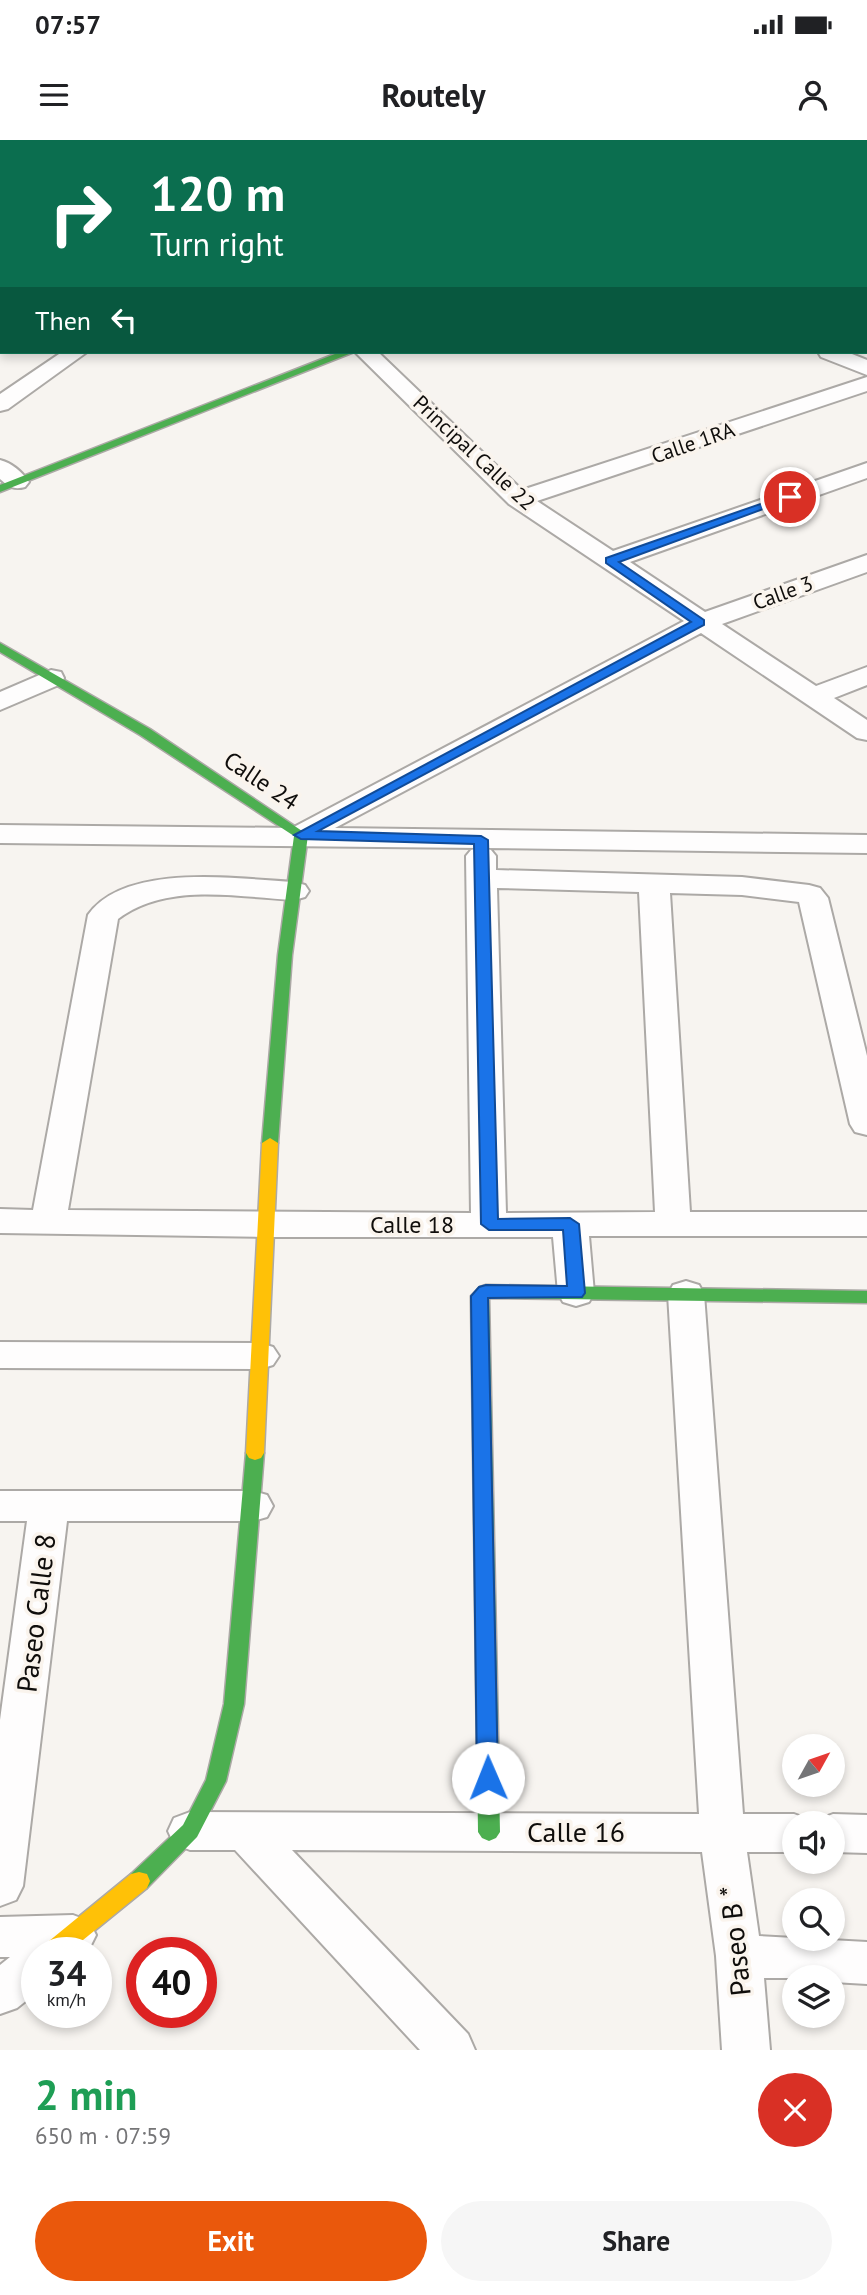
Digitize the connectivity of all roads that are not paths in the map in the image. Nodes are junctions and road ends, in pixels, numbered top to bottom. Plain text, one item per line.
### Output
1 (73, 354) edge
2 (344, 354) edge
3 (368, 354) edge
4 (834, 354) edge
5 (867, 368) edge
6 (867, 384) edge
7 (0, 404) edge
8 (867, 470) edge
9 (6, 480) edge
10 (518, 499) junction
11 (610, 561) junction
12 (867, 564) edge
13 (699, 623) junction
14 (0, 647) edge
15 (867, 675) edge
16 (51, 678) junction
17 (812, 697) junction
18 (0, 702) edge
19 (867, 732) edge
20 (0, 834) edge
21 (301, 835) junction
22 (481, 840) junction
23 (737, 842) junction
24 (867, 844) edge
25 (482, 879) junction
26 (654, 883) junction
27 (742, 886) junction
28 (294, 891) junction
29 (867, 1124) edge
30 (0, 1222) edge
31 (48, 1222) junction
32 (489, 1224) junction
33 (570, 1224) junction
34 (674, 1224) junction
35 (867, 1224) edge
36 (266, 1225) junction
37 (576, 1293) junction
38 (686, 1294) junction
39 (867, 1297) edge
40 (0, 1355) edge
41 (260, 1356) junction
42 (0, 1506) edge
43 (50, 1506) junction
44 (253, 1506) junction
45 (190, 1831) junction
46 (245, 1831) junction
47 (489, 1832) junction
48 (722, 1833) junction
49 (782, 1833) edge
50 (845, 1833) edge
51 (867, 1833) edge
52 (0, 1886) edge
53 (0, 1937) edge
54 (70, 1937) edge
55 (21, 1939) edge
56 (738, 1956) junction
57 (867, 1963) edge
58 (21, 1977) edge
59 (0, 1993) edge
60 (452, 2050) edge
61 (746, 2050) edge

1 - 7 street
2 - 9 street
3 - 10 street, Principal Calle 22
4 - 5 street
6 - 10 street, Calle 1RA
8 - 11 street
10 - 11 street, Principal Calle 22
11 - 13 street, Principal Calle 22
12 - 13 street, Calle 3
13 - 17 street, Principal Calle 22
13 - 21 street, Calle 3
14 - 16 street, Calle 24
15 - 17 street
16 - 18 street
16 - 21 street, Calle 24
17 - 19 street, Principal Calle 22
20 - 21 street
21 - 22 street
21 - 28 street, Calle 24
22 - 23 street
22 - 25 street
23 - 24 street
23 - 27 street
25 - 26 street
25 - 32 street
26 - 27 street
26 - 34 street
27 - 29 street
28 - 31 street
28 - 36 street, Calle 24
30 - 31 street, Calle 18
31 - 36 street, Calle 18
32 - 33 street, Calle 18
32 - 36 street, Calle 18
33 - 34 street, Calle 18
33 - 37 street
34 - 35 street, Calle 18
36 - 41 street, Calle 24
37 - 38 street
37 - 47 street
38 - 39 street
38 - 48 street, Paseo B *
40 - 41 street
41 - 44 street, Calle 24
42 - 43 street
43 - 44 street
43 - 52 street, Paseo Calle 8
44 - 45 street, Calle 24
45 - 46 street, Calle 16
45 - 54 street, Calle 24
46 - 47 street, Calle 16
46 - 60 street
47 - 48 street, Calle 16
48 - 49 street, Calle 16
48 - 56 street, Paseo B *
50 - 51 street
53 - 55 street
56 - 57 street
56 - 61 street, Paseo B *
58 - 59 street

